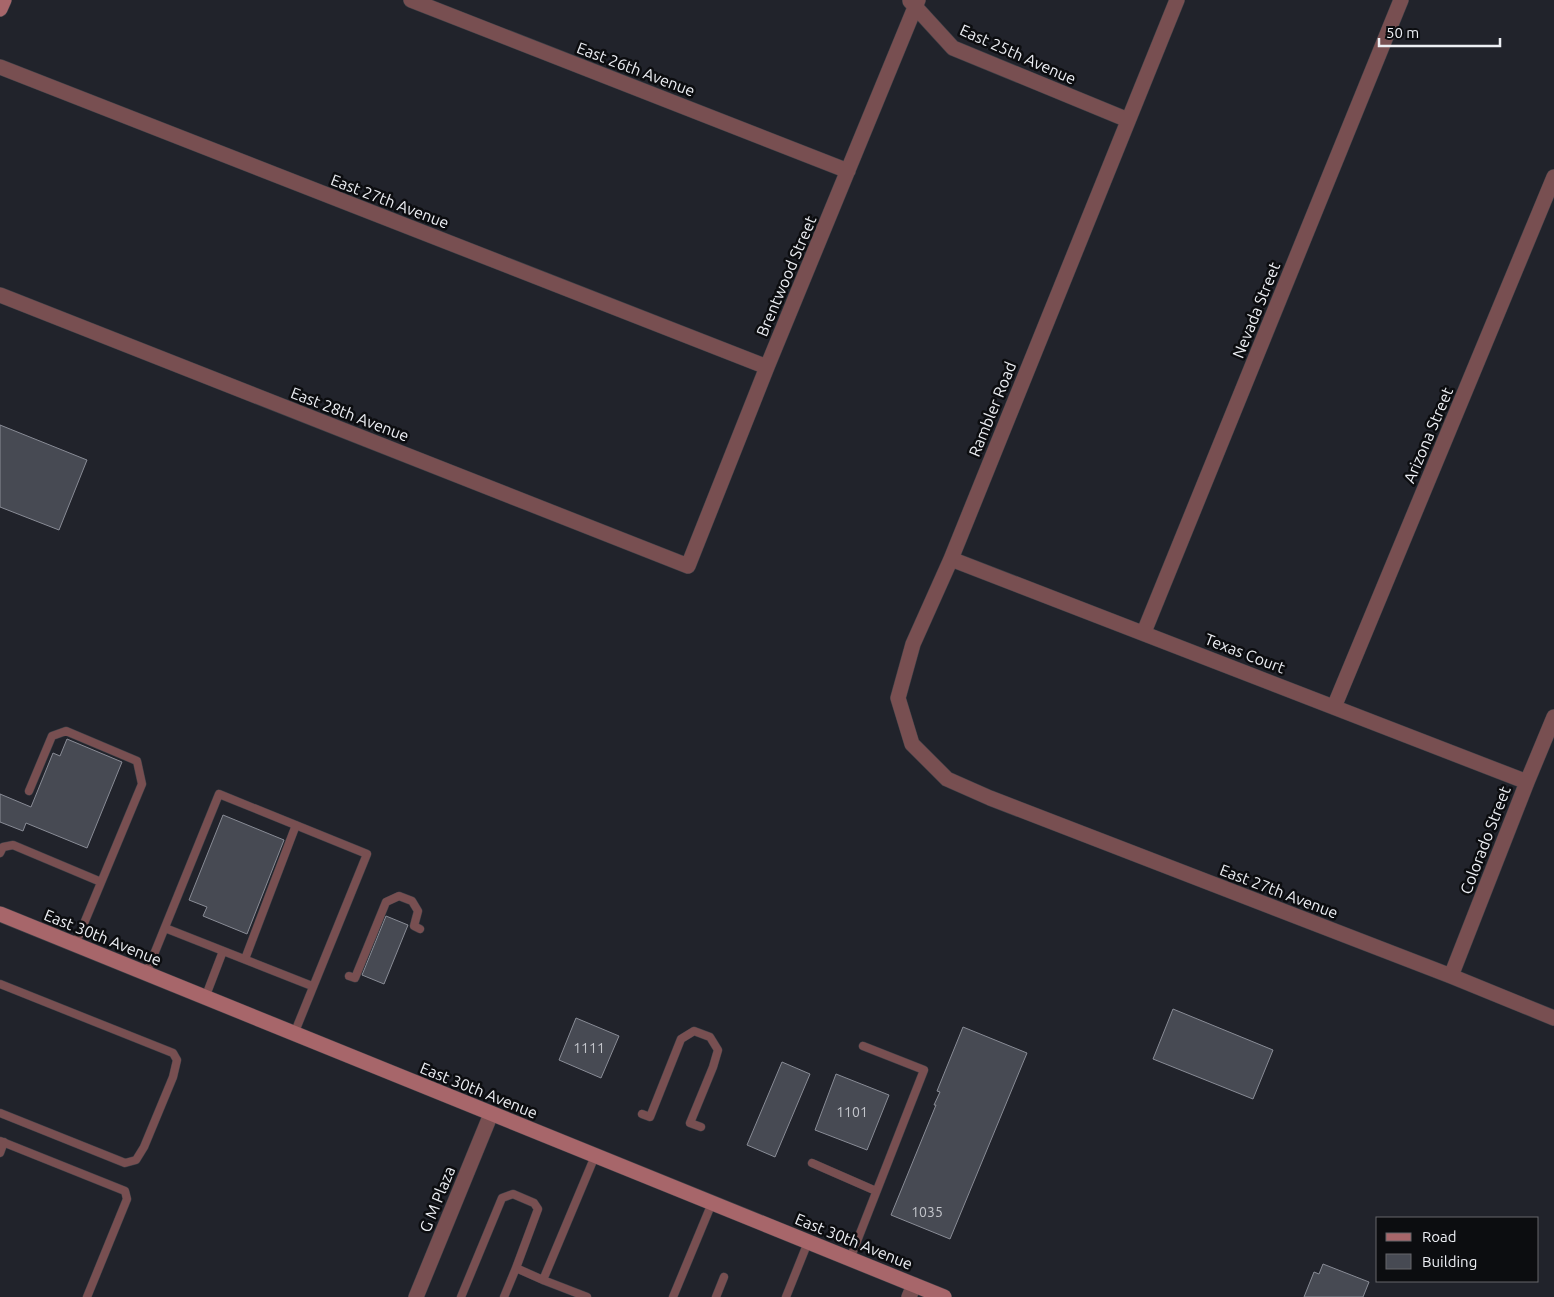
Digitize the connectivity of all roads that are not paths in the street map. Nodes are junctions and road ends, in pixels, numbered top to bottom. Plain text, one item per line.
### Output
1 (4, 0) edge
2 (411, 0) edge
3 (1177, 0) edge
4 (1401, 0) edge
5 (914, 2) edge
6 (0, 8) edge
7 (0, 67) edge
8 (1128, 120) junction
9 (848, 171) junction
10 (1554, 177) edge
11 (0, 295) edge
12 (766, 367) junction
13 (950, 559) junction
14 (688, 566) joint
15 (1144, 632) junction
16 (1334, 707) junction
17 (1554, 717) edge
18 (1527, 782) junction
19 (29, 791) dead end
20 (990, 798) joint
21 (296, 825) junction
22 (0, 853) edge
23 (101, 882) junction
24 (0, 914) edge
25 (165, 928) junction
26 (420, 928) dead end
27 (76, 945) junction
28 (223, 951) junction
29 (245, 959) junction
30 (146, 974) junction
31 (349, 976) dead end
32 (1451, 976) junction
33 (0, 984) edge
34 (312, 986) junction
35 (205, 998) junction
36 (1554, 1018) edge
37 (294, 1034) junction
38 (863, 1046) dead end
39 (0, 1113) edge
40 (491, 1114) junction
41 (642, 1114) dead end
42 (700, 1127) dead end
43 (2, 1141) edge
44 (0, 1153) edge
45 (595, 1156) junction
46 (812, 1163) dead end
47 (876, 1191) junction
48 (712, 1203) junction
49 (808, 1242) junction
50 (850, 1258) junction
51 (516, 1268) junction
52 (724, 1276) dead end
53 (543, 1280) junction
54 (911, 1291) edge
55 (87, 1297) edge
56 (416, 1297) edge
57 (461, 1297) edge
58 (504, 1297) edge
59 (586, 1297) edge
60 (673, 1297) edge
61 (716, 1297) edge
62 (786, 1297) edge
63 (944, 1297) edge

1 - 6 main road
2 - 9 street, East 26th Avenue
3 - 8 street, Rambler Road
4 - 15 street, Nevada Street
5 - 8 street, East 25th Avenue
5 - 9 street, Brentwood Street
7 - 12 street, East 27th Avenue
8 - 13 street, Rambler Road
9 - 12 street, Brentwood Street
10 - 16 street, Arizona Street
11 - 14 street, East 28th Avenue
12 - 14 street, Brentwood Street
13 - 15 street, Texas Court
13 - 20 street, Rambler Road
15 - 16 street, Texas Court
16 - 18 street, Texas Court
17 - 18 street, Colorado Street
18 - 32 street, Colorado Street
19 - 23 lane
20 - 32 street, East 27th Avenue
21 - 25 lane
21 - 29 lane
21 - 34 lane
22 - 23 lane
23 - 27 lane
24 - 27 main road, East 30th Avenue
25 - 28 lane
25 - 30 lane
26 - 31 lane
27 - 30 main road, East 30th Avenue
28 - 29 lane
28 - 35 lane
29 - 34 lane
30 - 35 main road, East 30th Avenue
32 - 36 street, East 27th Avenue
33 - 39 lane
34 - 37 lane
35 - 37 main road, East 30th Avenue
37 - 40 main road, East 30th Avenue
38 - 47 lane
40 - 45 main road, East 30th Avenue
40 - 56 street, G M Plaza
41 - 42 lane
43 - 44 lane
43 - 55 lane
45 - 48 main road, East 30th Avenue
45 - 53 lane
46 - 47 lane
47 - 50 lane
48 - 49 main road, East 30th Avenue
48 - 60 lane
49 - 50 main road, East 30th Avenue
49 - 62 lane
50 - 54 main road, East 30th Avenue
51 - 53 lane
51 - 57 lane
51 - 58 lane
52 - 61 lane
53 - 59 lane
54 - 63 main road, East 30th Avenue

